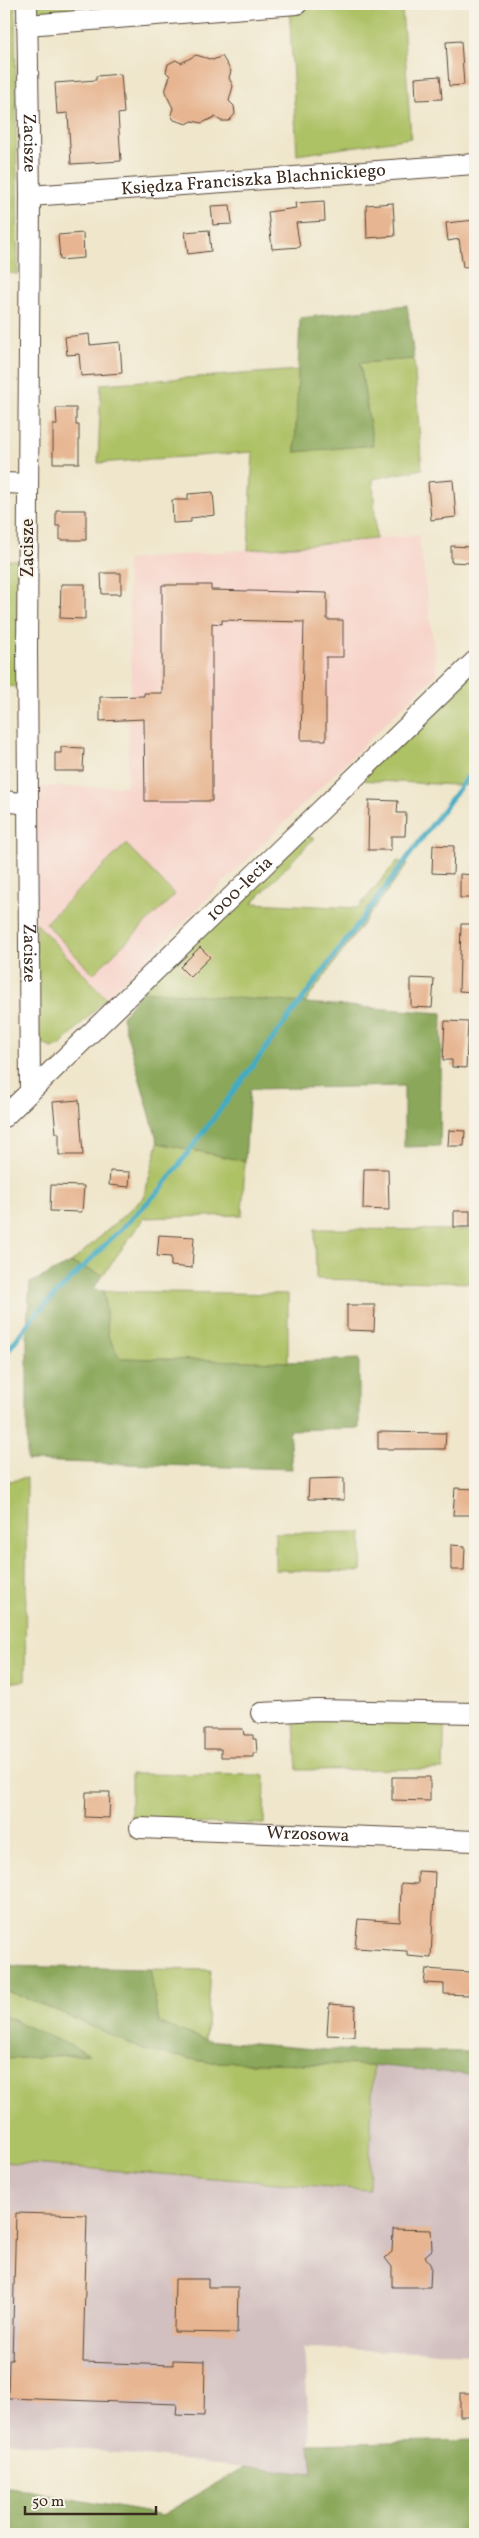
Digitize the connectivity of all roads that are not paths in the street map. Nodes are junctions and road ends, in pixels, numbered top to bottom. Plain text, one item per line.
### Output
1 (27, 4) edge
2 (297, 4) edge
3 (27, 25) junction
4 (475, 164) edge
5 (30, 196) junction
6 (4, 483) edge
7 (28, 484) junction
8 (475, 661) edge
9 (4, 801) edge
10 (28, 804) junction
11 (30, 1091) junction
12 (4, 1117) edge
13 (261, 1713) dead end
14 (475, 1713) edge
15 (140, 1828) dead end
16 (475, 1841) edge

1 - 3 street, Zacisze
2 - 3 street
3 - 5 street, Zacisze
4 - 5 street, Księdza Franciszka Blachnickiego
5 - 7 street, Zacisze
6 - 7 street
7 - 10 street, Zacisze
8 - 11 street, 1000-lecia
9 - 10 street
10 - 11 street, Zacisze
11 - 12 street, 1000-lecia
13 - 14 street
15 - 16 street, Wrzosowa

